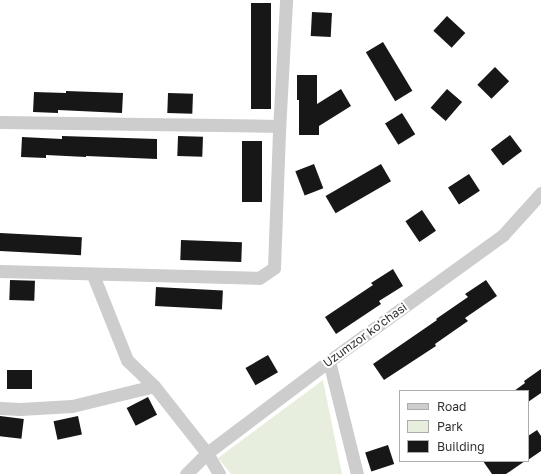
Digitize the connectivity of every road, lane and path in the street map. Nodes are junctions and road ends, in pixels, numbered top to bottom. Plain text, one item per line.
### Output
1 (286, 0) edge
2 (0, 122) edge
3 (279, 126) junction
4 (541, 193) edge
5 (0, 271) edge
6 (93, 275) junction
7 (329, 361) junction
8 (154, 386) junction
9 (0, 408) edge
10 (207, 453) junction
11 (186, 474) edge
12 (219, 474) edge
13 (358, 474) edge

1 - 3 street
2 - 3 street
3 - 6 street
4 - 7 street, Uzumzor ko'chasi
5 - 6 street
6 - 8 street
7 - 10 street, Uzumzor ko'chasi
7 - 13 street
8 - 9 street
8 - 10 street
10 - 11 street, Uzumzor ko'chasi
10 - 12 street

